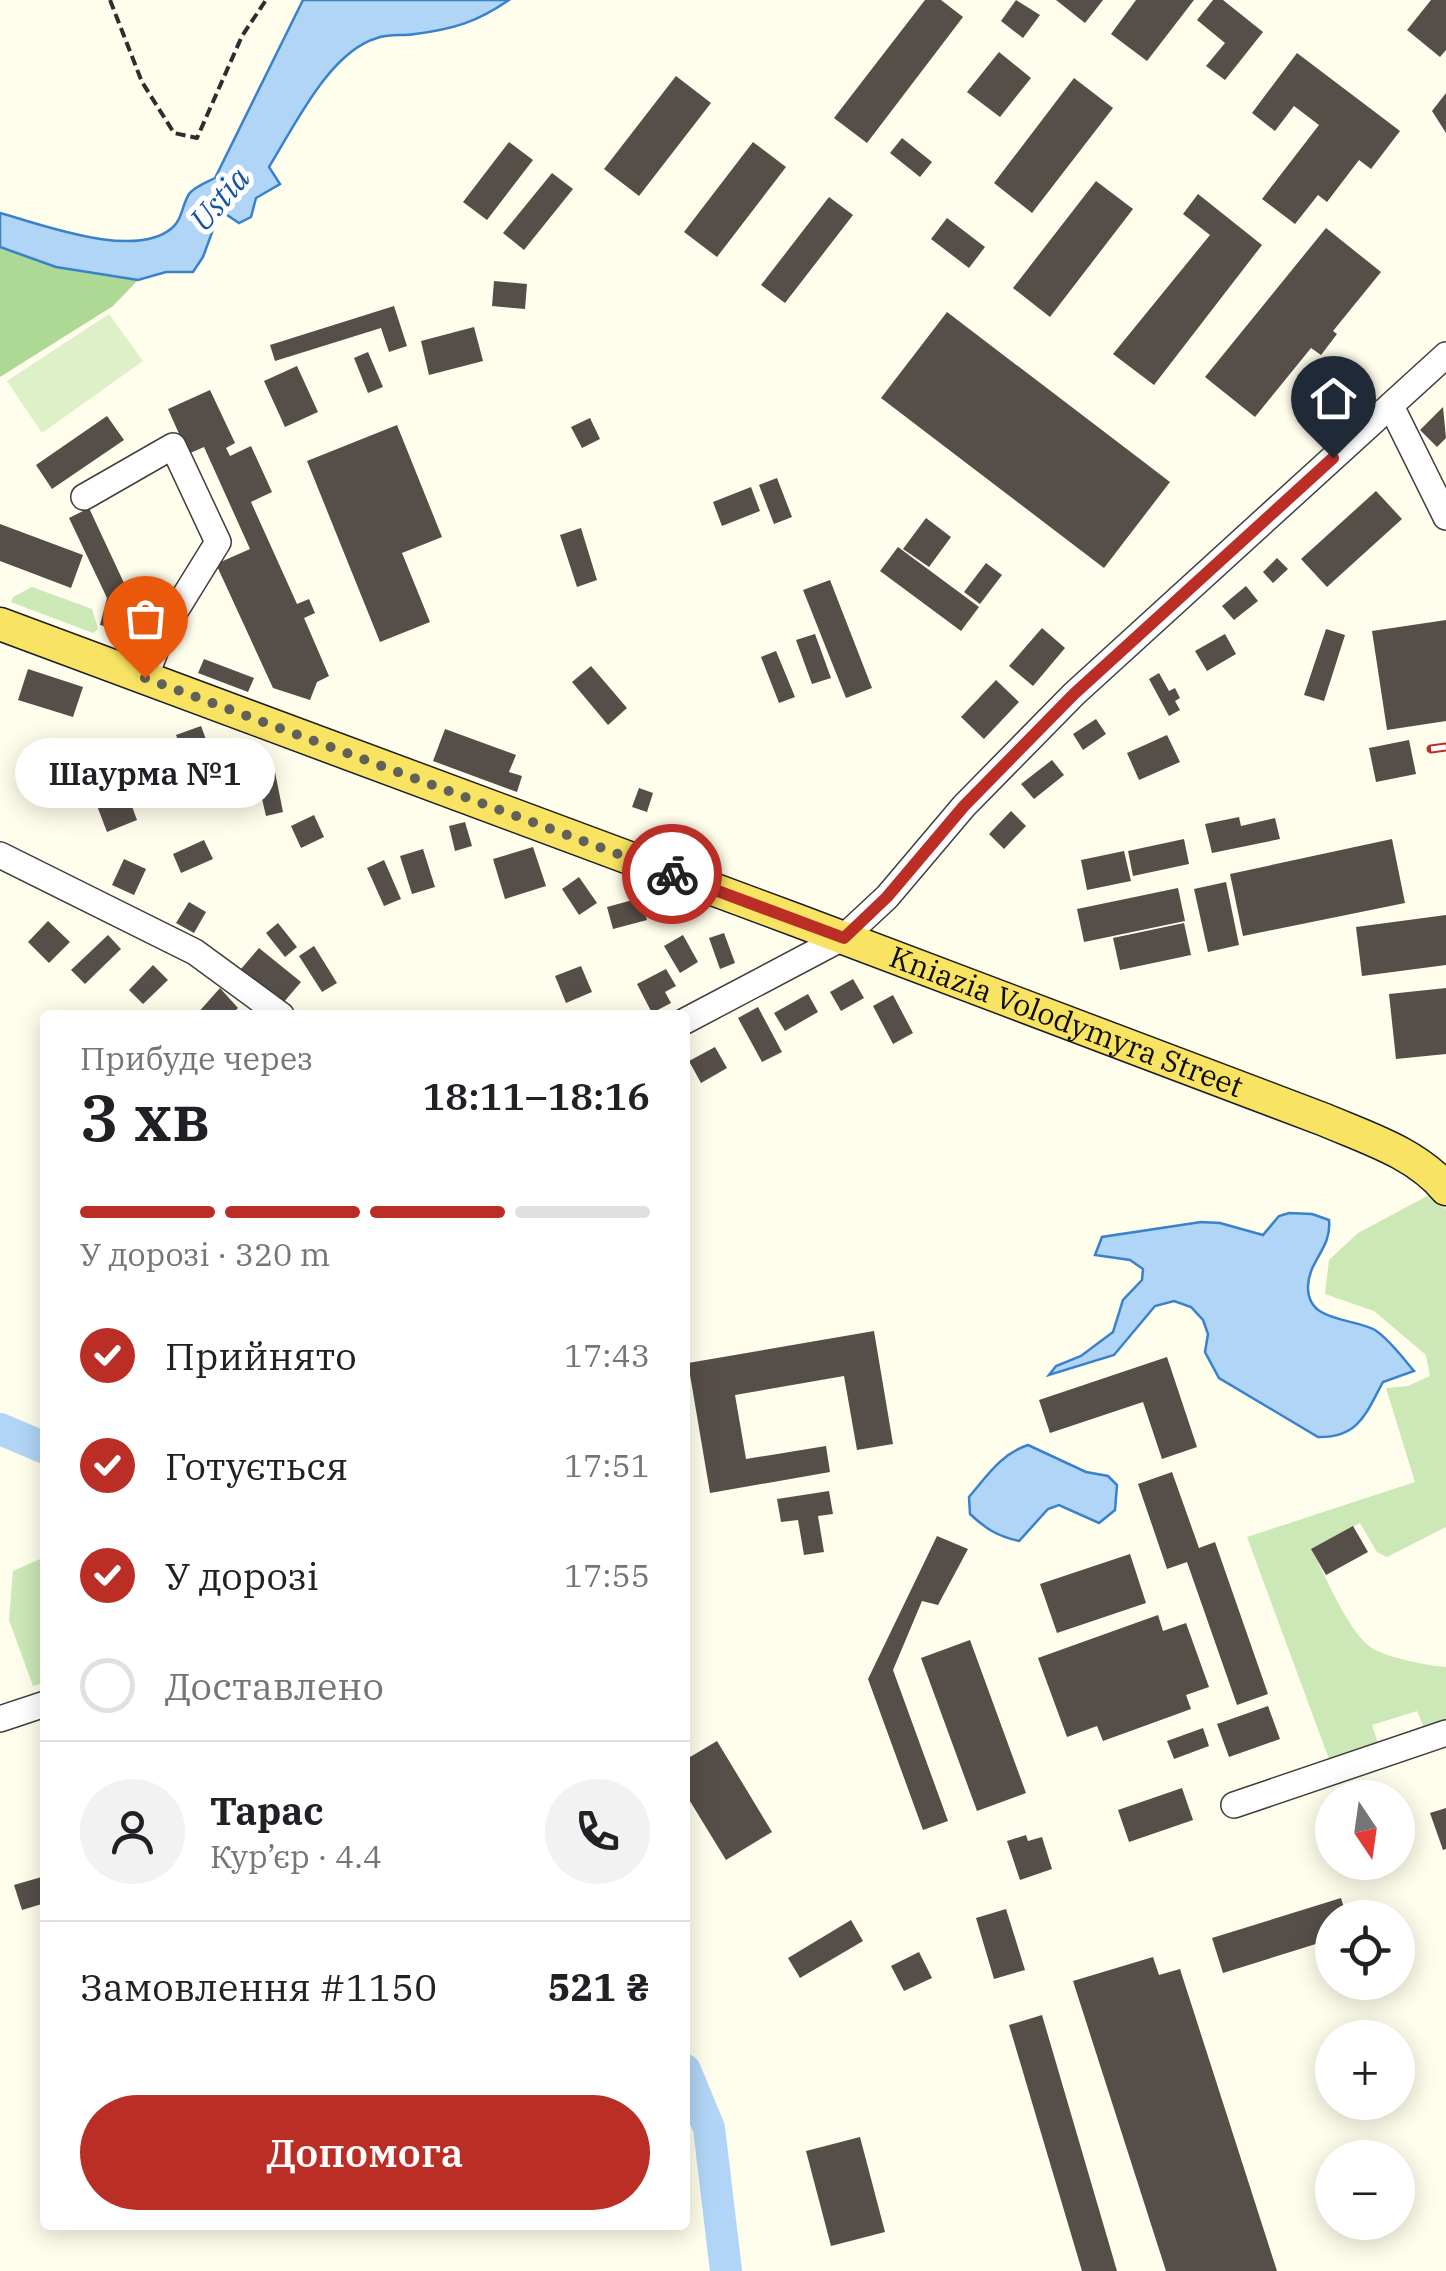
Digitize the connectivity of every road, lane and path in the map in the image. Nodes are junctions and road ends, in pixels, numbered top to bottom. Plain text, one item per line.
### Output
1 (110, 0) edge
2 (266, 0) edge
3 (1446, 356) edge
4 (1391, 406) junction
5 (84, 497) dead end
6 (1446, 517) edge
7 (0, 624) edge
8 (145, 678) junction
9 (0, 855) edge
10 (844, 938) junction
11 (274, 1010) edge
12 (690, 1017) edge
13 (1445, 1187) edge
14 (40, 1706) edge
15 (0, 1719) edge
16 (1446, 1733) edge
17 (1234, 1804) dead end

1 - 2 path
3 - 4 street
4 - 6 street
4 - 10 street
5 - 8 street
7 - 8 main road, Kniazia Volodymyra Street
8 - 10 main road, Kniazia Volodymyra Street
9 - 11 street
10 - 12 street
10 - 13 main road, Kniazia Volodymyra Street
14 - 15 street
16 - 17 street

